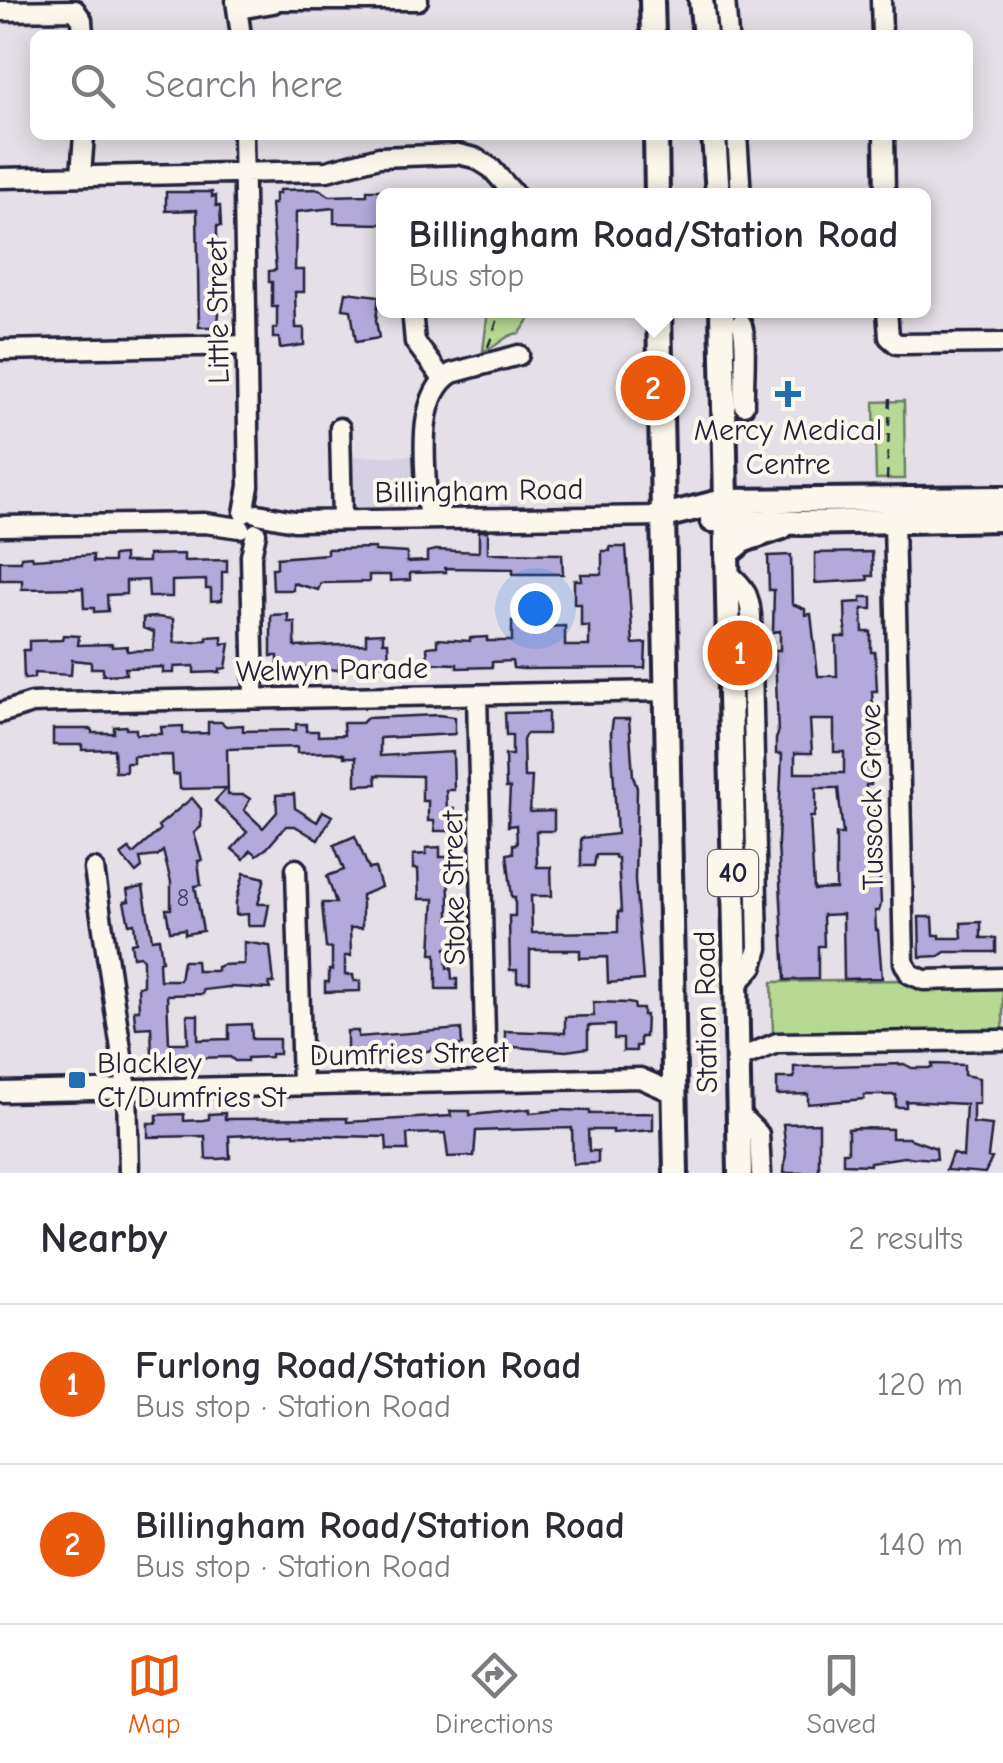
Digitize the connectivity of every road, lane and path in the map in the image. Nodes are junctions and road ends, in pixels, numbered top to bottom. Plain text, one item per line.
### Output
1 (259, 0) edge
2 (418, 0) edge
3 (652, 0) edge
4 (700, 0) edge
5 (725, 0) edge
6 (882, 0) edge
7 (278, 2) junction
8 (237, 4) edge
9 (0, 11) edge
10 (83, 30) edge
11 (240, 30) edge
12 (653, 30) edge
13 (704, 30) edge
14 (728, 30) edge
15 (882, 30) edge
16 (84, 140) edge
17 (243, 140) edge
18 (656, 140) edge
19 (714, 140) edge
20 (737, 140) edge
21 (884, 140) edge
22 (243, 173) junction
23 (86, 175) junction
24 (0, 178) edge
25 (508, 188) edge
26 (657, 188) edge
27 (717, 188) edge
28 (740, 188) edge
29 (885, 188) edge
30 (413, 318) edge
31 (498, 318) edge
32 (659, 318) edge
33 (734, 318) edge
34 (738, 318) edge
35 (888, 318) edge
36 (1003, 343) edge
37 (246, 345) junction
38 (0, 350) edge
39 (487, 351) dead end
40 (518, 355) dead end
41 (443, 379) junction
42 (890, 397) dead end
43 (744, 405) dead end
44 (340, 428) dead end
45 (886, 480) dead end
46 (1003, 498) edge
47 (724, 511) junction
48 (664, 516) junction
49 (428, 518) junction
50 (1003, 519) edge
51 (342, 520) junction
52 (250, 522) junction
53 (894, 522) junction
54 (800, 523) junction
55 (0, 526) edge
56 (727, 563) junction
57 (666, 691) junction
58 (477, 695) junction
59 (254, 698) junction
60 (0, 713) edge
61 (94, 869) dead end
62 (296, 869) dead end
63 (1003, 978) edge
64 (736, 1026) junction
65 (1003, 1040) edge
66 (778, 1043) junction
67 (738, 1060) junction
68 (674, 1065) junction
69 (640, 1078) junction
70 (486, 1080) junction
71 (302, 1084) junction
72 (127, 1090) junction
73 (0, 1092) edge
74 (674, 1093) junction
75 (739, 1114) junction
76 (129, 1173) edge
77 (676, 1173) edge
78 (740, 1173) edge
79 (762, 1173) edge

1 - 7 street
2 - 7 street
3 - 12 main road
4 - 13 main road
5 - 14 street
6 - 15 street
7 - 8 street
8 - 11 street
9 - 10 street
16 - 23 street
17 - 22 street, Little Street
18 - 26 main road
19 - 27 main road
20 - 28 street
21 - 29 street
22 - 23 street
22 - 25 street
22 - 37 street, Little Street
23 - 24 street
30 - 41 street
31 - 39 path
32 - 48 main road, Station Road / 40
33 - 47 main road, Station Road / 40
34 - 43 street
35 - 36 street
37 - 38 street
37 - 52 street, Little Street
40 - 41 street
41 - 49 street
42 - 45 path
44 - 51 street
46 - 47 main road
47 - 48 main road
47 - 54 main road
47 - 56 main road, Station Road / 40
48 - 49 street, Billingham Road
48 - 57 main road, Station Road / 40
49 - 51 street, Billingham Road
50 - 53 main road
51 - 52 street, Billingham Road
52 - 55 street, Billingham Road
52 - 59 street, Little Street
53 - 54 main road
53 - 63 street, Tussock Grove
54 - 56 main road
56 - 64 main road, Station Road / 40
57 - 58 street, Welwyn Parade
57 - 68 main road, Station Road / 40
58 - 59 street, Welwyn Parade
58 - 70 street, Stoke Street
59 - 60 street, Welwyn Parade
61 - 72 street
62 - 71 street
64 - 66 street
64 - 67 main road, Station Road / 40
65 - 66 street
66 - 67 street
67 - 75 main road, Station Road / 40
68 - 69 street, Dumfries Street
68 - 74 main road, Station Road / 40
69 - 70 street, Dumfries Street
69 - 74 street, Dumfries Street
70 - 71 street, Dumfries Street
71 - 72 street, Dumfries Street
72 - 73 street, Dumfries Street
72 - 76 street
74 - 77 main road, Station Road / 40
75 - 78 main road, Station Road / 40
75 - 79 street

